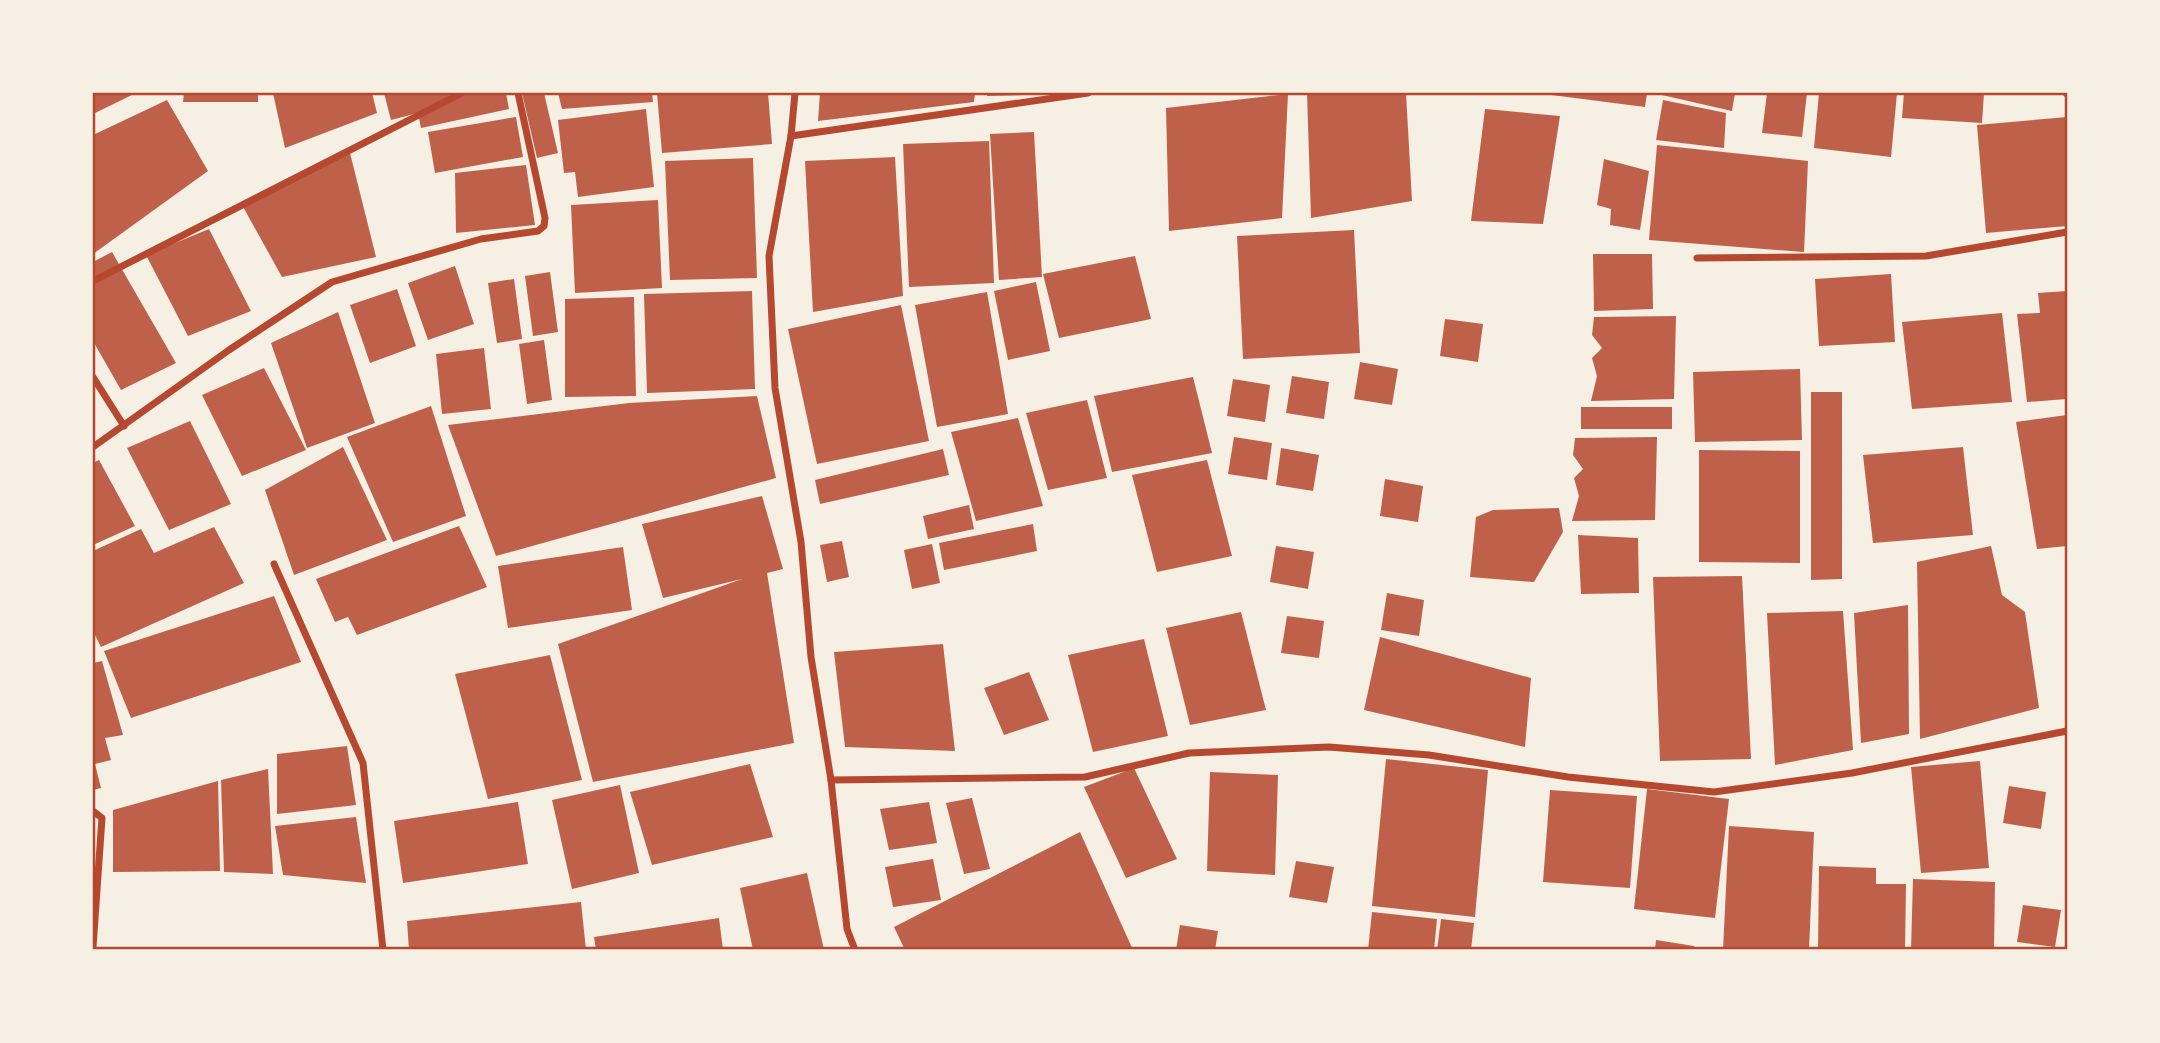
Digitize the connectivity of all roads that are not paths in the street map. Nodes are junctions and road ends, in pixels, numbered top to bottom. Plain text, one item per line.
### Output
1 (462, 93) edge
2 (518, 93) edge
3 (795, 93) edge
4 (1088, 93) edge
5 (791, 135) junction
6 (2067, 232) edge
7 (1696, 258) dead end
8 (93, 281) edge
9 (93, 377) edge
10 (124, 426) junction
11 (93, 447) edge
12 (274, 564) dead end
13 (2067, 731) edge
14 (831, 780) junction
15 (93, 811) edge
16 (93, 947) edge
17 (383, 950) edge
18 (855, 950) edge

1 - 8 street
2 - 10 street
3 - 5 street
4 - 5 street
5 - 14 street
6 - 7 street
9 - 10 street
10 - 11 street
12 - 17 street
13 - 14 street
14 - 18 street
15 - 16 street

